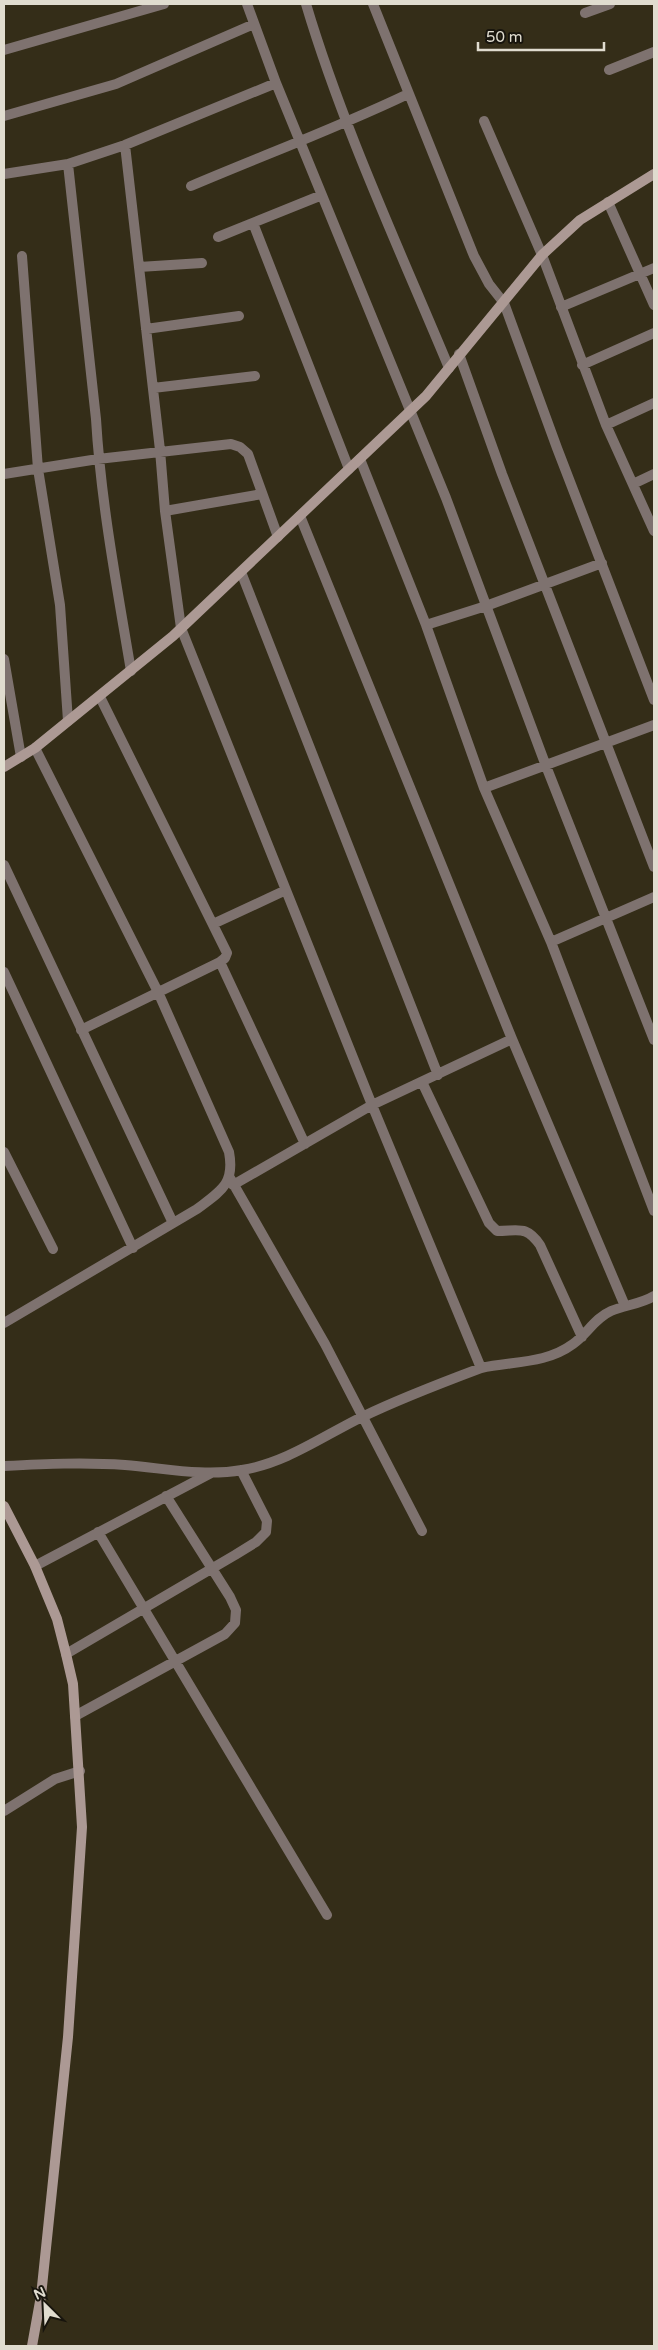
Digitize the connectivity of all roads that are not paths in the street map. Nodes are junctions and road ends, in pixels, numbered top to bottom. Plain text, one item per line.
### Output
1 (164, 4) edge
2 (247, 4) edge
3 (306, 4) edge
4 (373, 4) edge
5 (610, 4) edge
6 (585, 13) dead end
7 (254, 24) junction
8 (4, 50) edge
9 (654, 52) edge
10 (609, 70) dead end
11 (276, 83) junction
12 (408, 94) junction
13 (4, 116) edge
14 (484, 120) dead end
15 (348, 123) junction
16 (300, 140) junction
17 (125, 145) junction
18 (68, 164) junction
19 (4, 174) edge
20 (654, 174) edge
21 (191, 186) dead end
22 (322, 194) junction
23 (608, 202) junction
24 (253, 223) junction
25 (218, 238) dead end
26 (542, 255) junction
27 (22, 256) dead end
28 (202, 263) dead end
29 (139, 268) junction
30 (654, 268) edge
31 (640, 274) junction
32 (504, 304) junction
33 (654, 306) edge
34 (561, 307) junction
35 (239, 316) dead end
36 (146, 329) junction
37 (654, 333) edge
38 (459, 354) junction
39 (582, 365) junction
40 (449, 368) junction
41 (255, 376) dead end
42 (153, 388) junction
43 (654, 403) edge
44 (412, 410) junction
45 (606, 425) junction
46 (160, 450) junction
47 (360, 458) junction
48 (98, 459) junction
49 (38, 468) junction
50 (349, 469) junction
51 (4, 474) edge
52 (654, 474) edge
53 (633, 484) junction
54 (262, 494) junction
55 (165, 511) junction
56 (651, 515) edge
57 (300, 516) junction
58 (654, 531) edge
59 (278, 537) junction
60 (602, 563) junction
61 (241, 572) junction
62 (545, 585) junction
63 (486, 606) junction
64 (426, 625) junction
65 (180, 628) junction
66 (4, 659) edge
67 (131, 671) junction
68 (100, 697) junction
69 (654, 700) edge
70 (68, 721) junction
71 (654, 725) edge
72 (605, 743) junction
73 (35, 748) junction
74 (21, 757) junction
75 (546, 766) junction
76 (4, 767) edge
77 (484, 788) junction
78 (4, 865) edge
79 (654, 867) edge
80 (286, 890) junction
81 (654, 897) edge
82 (607, 917) junction
83 (213, 924) junction
84 (551, 942) junction
85 (220, 962) junction
86 (4, 972) edge
87 (158, 992) junction
88 (81, 1030) junction
89 (512, 1039) junction
90 (654, 1040) edge
91 (438, 1075) junction
92 (422, 1082) junction
93 (372, 1105) junction
94 (305, 1144) junction
95 (4, 1152) edge
96 (232, 1182) junction
97 (654, 1211) edge
98 (173, 1224) junction
99 (132, 1248) junction
100 (53, 1249) dead end
101 (654, 1296) edge
102 (625, 1306) junction
103 (4, 1323) edge
104 (582, 1336) junction
105 (481, 1368) junction
106 (363, 1417) junction
107 (4, 1466) edge
108 (241, 1470) junction
109 (212, 1472) junction
110 (166, 1496) junction
111 (4, 1506) edge
112 (422, 1531) dead end
113 (98, 1532) junction
114 (35, 1566) junction
115 (213, 1568) junction
116 (145, 1610) junction
117 (66, 1654) junction
118 (176, 1662) junction
119 (76, 1716) junction
120 (80, 1771) junction
121 (4, 1811) edge
122 (327, 1915) dead end
123 (32, 2346) edge

1 - 8 street
2 - 7 street
3 - 15 street
4 - 12 street
5 - 6 street
7 - 11 street
7 - 13 street
9 - 10 street
11 - 16 street
11 - 17 street
12 - 15 street
12 - 32 street
14 - 26 street
15 - 16 street
15 - 40 street
16 - 21 street
16 - 22 street
17 - 18 street
17 - 29 street
18 - 19 street
18 - 48 street
20 - 23 main road
22 - 24 street
22 - 44 street
23 - 26 main road
23 - 31 street
24 - 25 street
24 - 50 street
26 - 32 main road
26 - 34 street
27 - 49 street
28 - 29 street
29 - 36 street
30 - 31 street
31 - 33 street
31 - 34 street
32 - 38 main road
32 - 60 street
34 - 39 street
35 - 36 street
36 - 42 street
37 - 39 street
38 - 40 main road
38 - 62 street
39 - 45 street
40 - 44 main road
41 - 42 street
42 - 46 street
43 - 45 street
44 - 47 main road
44 - 63 street
45 - 53 street
46 - 48 street
46 - 54 street
46 - 55 street
47 - 50 main road
47 - 64 street
48 - 49 street
48 - 67 street
49 - 51 street
49 - 70 street
50 - 57 main road
52 - 53 street
53 - 56 street
54 - 55 street
54 - 59 street
55 - 65 street
56 - 58 street
57 - 59 main road
57 - 89 street
59 - 61 main road
60 - 62 street
60 - 69 street
61 - 65 main road
61 - 91 street
62 - 63 street
62 - 72 street
63 - 64 street
63 - 75 street
64 - 77 street
65 - 67 main road
65 - 80 street
66 - 74 street
67 - 68 main road
68 - 70 main road
68 - 83 street
70 - 73 main road
71 - 72 street
72 - 75 street
72 - 79 street
73 - 74 main road
73 - 87 street
74 - 76 main road
75 - 77 street
75 - 82 street
77 - 84 street
78 - 88 street
80 - 83 street
80 - 93 street
81 - 82 street
82 - 84 street
82 - 90 street
83 - 85 street
84 - 97 street
85 - 87 street
85 - 94 street
86 - 99 street
87 - 88 street
87 - 96 street
88 - 98 street
89 - 91 street
89 - 102 street
91 - 92 street
92 - 93 street
92 - 104 street
93 - 94 street
93 - 105 street
94 - 96 street
95 - 100 street
96 - 98 street
96 - 106 street
98 - 99 street
99 - 103 street
101 - 102 street
102 - 104 street
104 - 105 street
105 - 106 street
106 - 108 street
106 - 112 street
107 - 109 street
108 - 109 street
108 - 115 street
109 - 110 street
110 - 113 street
110 - 115 street
111 - 114 main road
113 - 114 street
113 - 116 street
114 - 117 main road
115 - 116 street
115 - 118 street
116 - 117 street
116 - 118 street
117 - 119 main road
118 - 119 street
118 - 122 street
119 - 120 main road
120 - 121 street
120 - 123 main road

